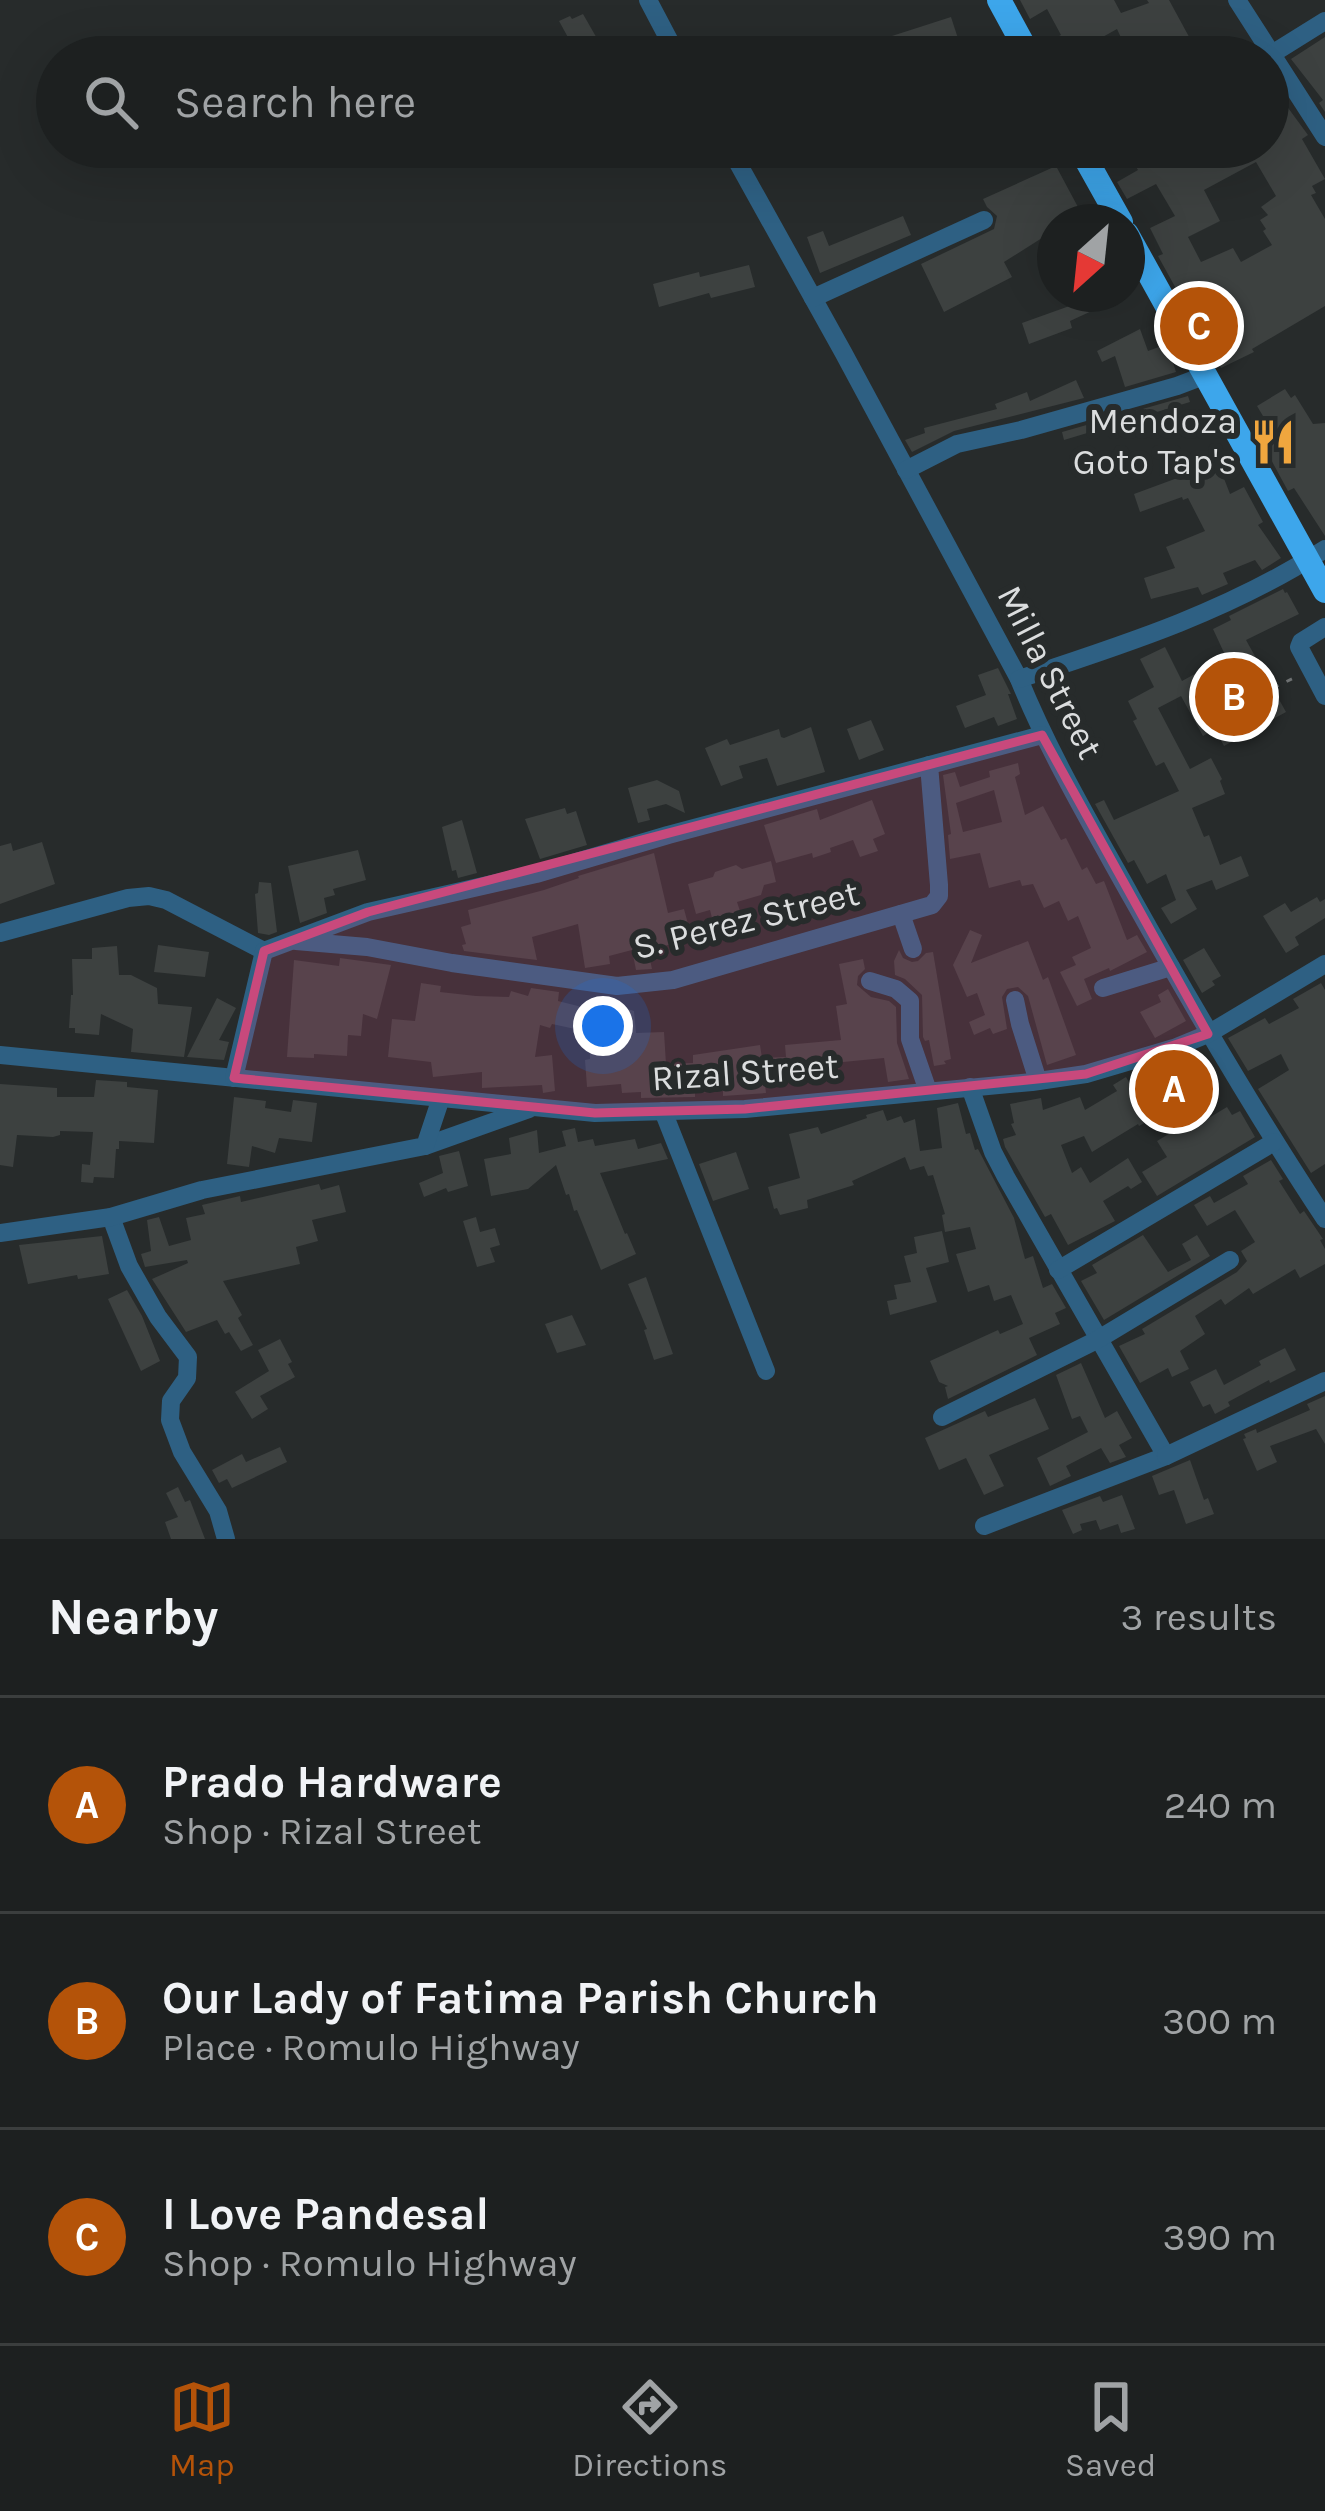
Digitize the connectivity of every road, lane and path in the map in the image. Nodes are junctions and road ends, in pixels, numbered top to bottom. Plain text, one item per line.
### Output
1 (648, 0) edge
2 (999, 0) edge
3 (1237, 0) edge
4 (1325, 21) edge
5 (667, 36) edge
6 (1019, 36) edge
7 (1258, 36) edge
8 (1289, 44) edge
9 (1289, 84) edge
10 (1325, 137) edge
11 (741, 168) edge
12 (1091, 168) edge
13 (1110, 204) edge
14 (984, 220) dead end
15 (1145, 265) edge
16 (813, 298) junction
17 (1206, 375) junction
18 (906, 470) junction
19 (1317, 554) edge
20 (1325, 591) edge
21 (1325, 627) edge
22 (1309, 670) junction
23 (1018, 679) junction
24 (1273, 688) dead end
25 (1325, 696) edge
26 (1042, 735) junction
27 (929, 765) junction
28 (901, 914) junction
29 (0, 933) edge
30 (291, 940) junction
31 (913, 950) dead end
32 (264, 951) junction
33 (1325, 964) edge
34 (1171, 967) junction
35 (870, 982) dead end
36 (1103, 988) dead end
37 (1015, 1000) dead end
38 (1208, 1034) junction
39 (0, 1055) edge
40 (234, 1078) junction
41 (1038, 1081) junction
42 (970, 1087) junction
43 (928, 1091) junction
44 (441, 1098) junction
45 (533, 1107) junction
46 (663, 1111) junction
47 (1274, 1142) junction
48 (425, 1146) junction
49 (111, 1217) junction
50 (1325, 1220) edge
51 (0, 1233) edge
52 (1230, 1260) dead end
53 (1058, 1270) junction
54 (1097, 1340) junction
55 (766, 1371) dead end
56 (1325, 1381) edge
57 (942, 1417) dead end
58 (1166, 1456) junction
59 (984, 1526) dead end
60 (226, 1539) edge

1 - 5 street
2 - 6 highway
3 - 7 street
4 - 8 street
9 - 10 street
11 - 16 street, Milla Street
12 - 13 highway
14 - 16 street
15 - 17 highway
16 - 18 street, Milla Street
17 - 18 street
17 - 19 highway
18 - 23 street, Milla Street
19 - 20 highway
19 - 23 street
21 - 22 street
22 - 24 path
22 - 25 street
23 - 26 street, Milla Street
26 - 27 street
26 - 34 street, Milla Street
27 - 28 street, S. Perez Street
27 - 30 street
28 - 30 street, S. Perez Street
28 - 31 street
29 - 32 street
30 - 32 street
32 - 40 street
33 - 38 street, Rizal Street
34 - 36 street
34 - 38 street, Milla Street
35 - 43 street
37 - 41 street
38 - 41 street, Rizal Street
38 - 47 street, Milla Street
39 - 40 street, Rizal Street
40 - 44 street, Rizal Street
41 - 42 street, Rizal Street
42 - 43 street, Rizal Street
42 - 53 street
43 - 46 street, Rizal Street
44 - 45 street, Rizal Street
44 - 48 street
45 - 46 street, Rizal Street
45 - 48 street
46 - 55 street
47 - 50 street, Milla Street
47 - 53 street
48 - 49 street
49 - 51 street
49 - 60 street
52 - 54 street
53 - 54 street
54 - 57 street
54 - 58 street
56 - 58 street
58 - 59 street

